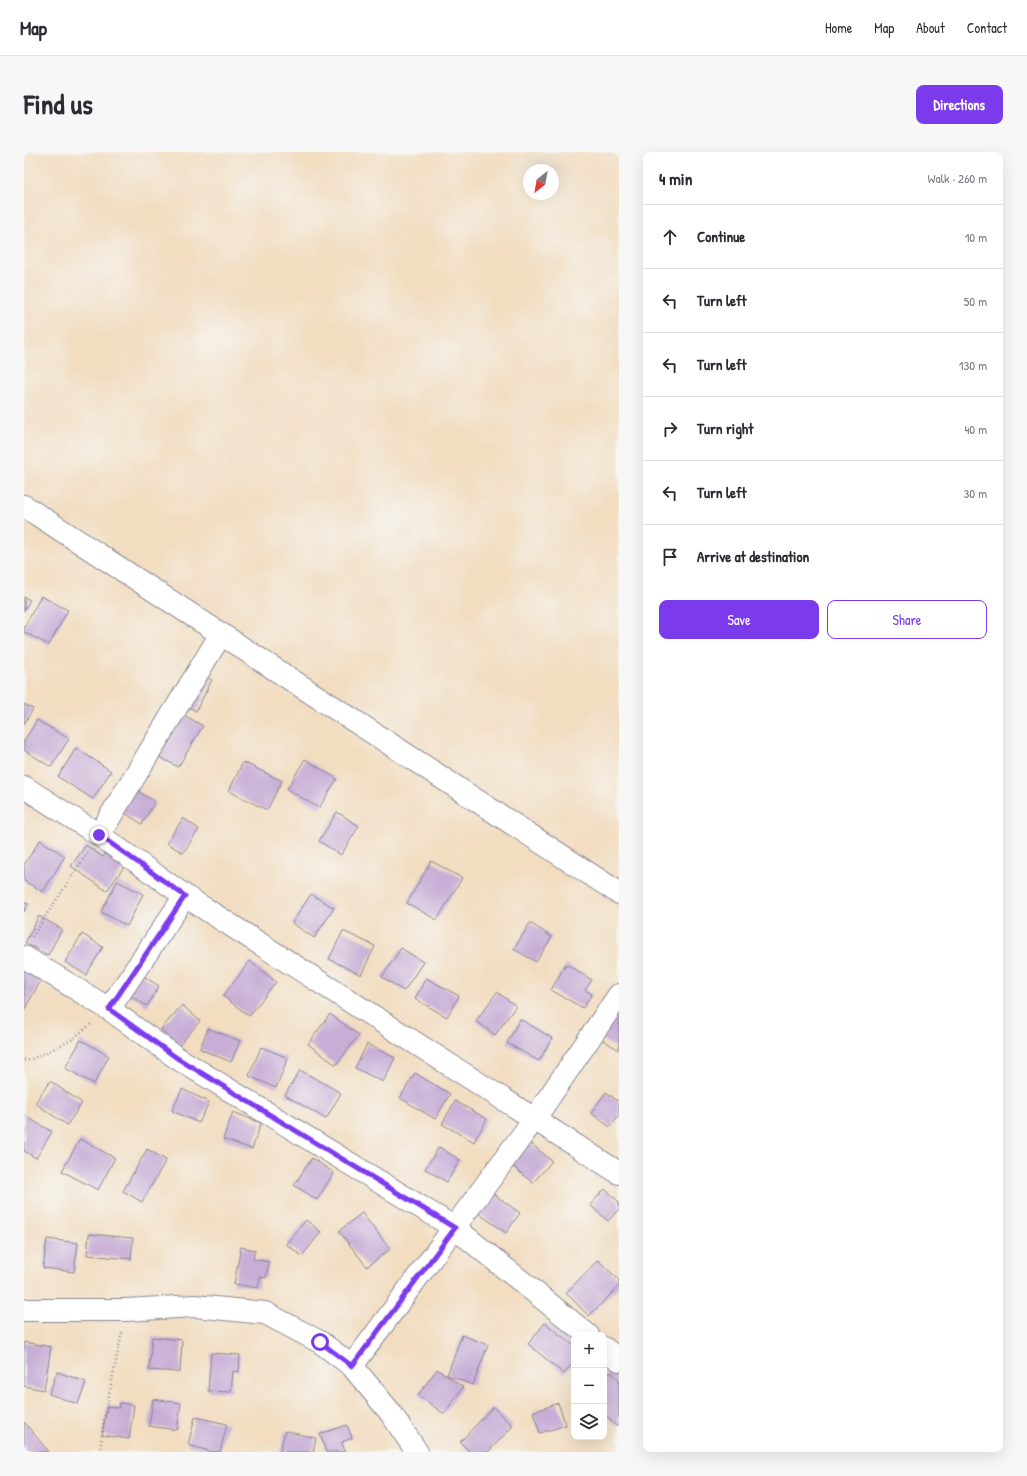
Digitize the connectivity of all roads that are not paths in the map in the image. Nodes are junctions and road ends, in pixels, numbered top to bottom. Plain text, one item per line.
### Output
1 (24, 506) edge
2 (221, 634) junction
3 (24, 787) edge
4 (99, 835) junction
5 (619, 893) edge
6 (185, 896) junction
7 (26, 950) edge
8 (619, 995) edge
9 (109, 1009) junction
10 (535, 1118) junction
11 (619, 1173) edge
12 (455, 1228) junction
13 (24, 1310) edge
14 (584, 1332) edge
15 (607, 1350) edge
16 (619, 1360) edge
17 (352, 1366) junction
18 (417, 1452) edge

1 - 2 street
2 - 4 street
2 - 5 street
3 - 4 street
4 - 6 street
6 - 9 street
6 - 10 street
7 - 9 street
8 - 10 street
9 - 12 street
10 - 11 street
10 - 12 street
12 - 14 street
12 - 17 street
13 - 17 street
15 - 16 street
17 - 18 street

